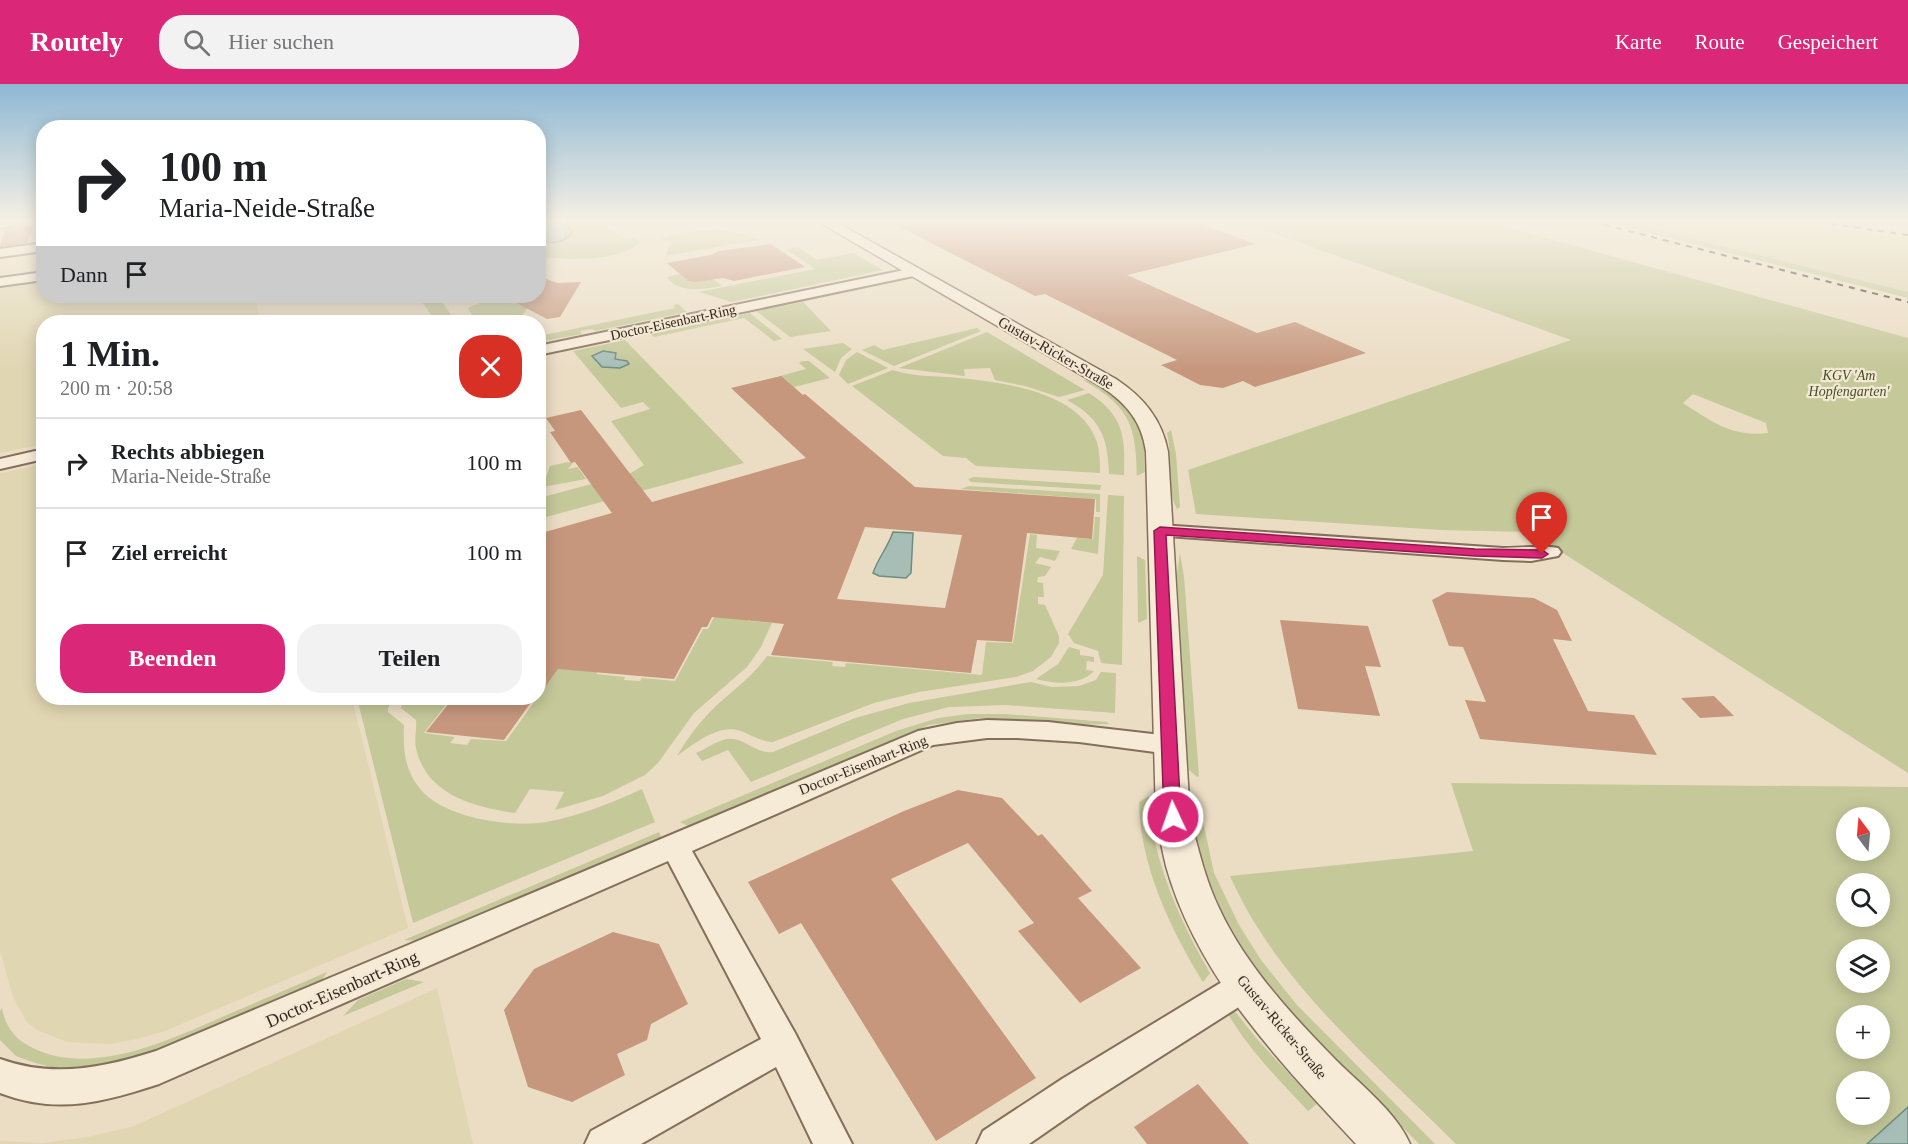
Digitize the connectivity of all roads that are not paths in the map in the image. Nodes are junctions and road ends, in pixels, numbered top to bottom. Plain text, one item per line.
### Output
1 (914, 272) joint
2 (36, 277) edge
3 (0, 282) edge
4 (546, 349) edge
5 (36, 456) edge
6 (0, 464) edge
7 (1160, 531) junction
8 (1551, 552) dead end
9 (1170, 745) junction
10 (673, 844) junction
11 (1244, 986) junction
12 (783, 1045) junction
13 (0, 1076) edge
14 (604, 1144) edge
15 (833, 1144) edge
16 (996, 1144) edge
17 (1387, 1144) edge

1 - 4 street, Doctor-Eisenbart-Ring
1 - 7 street, Gustav-Ricker-Straße
2 - 3 street
5 - 6 street
7 - 8 street
7 - 9 street, Gustav-Ricker-Straße
9 - 10 street, Doctor-Eisenbart-Ring
9 - 11 street, Gustav-Ricker-Straße
10 - 12 street
10 - 13 street, Doctor-Eisenbart-Ring
11 - 16 street
11 - 17 street, Gustav-Ricker-Straße
12 - 14 street
12 - 15 street

